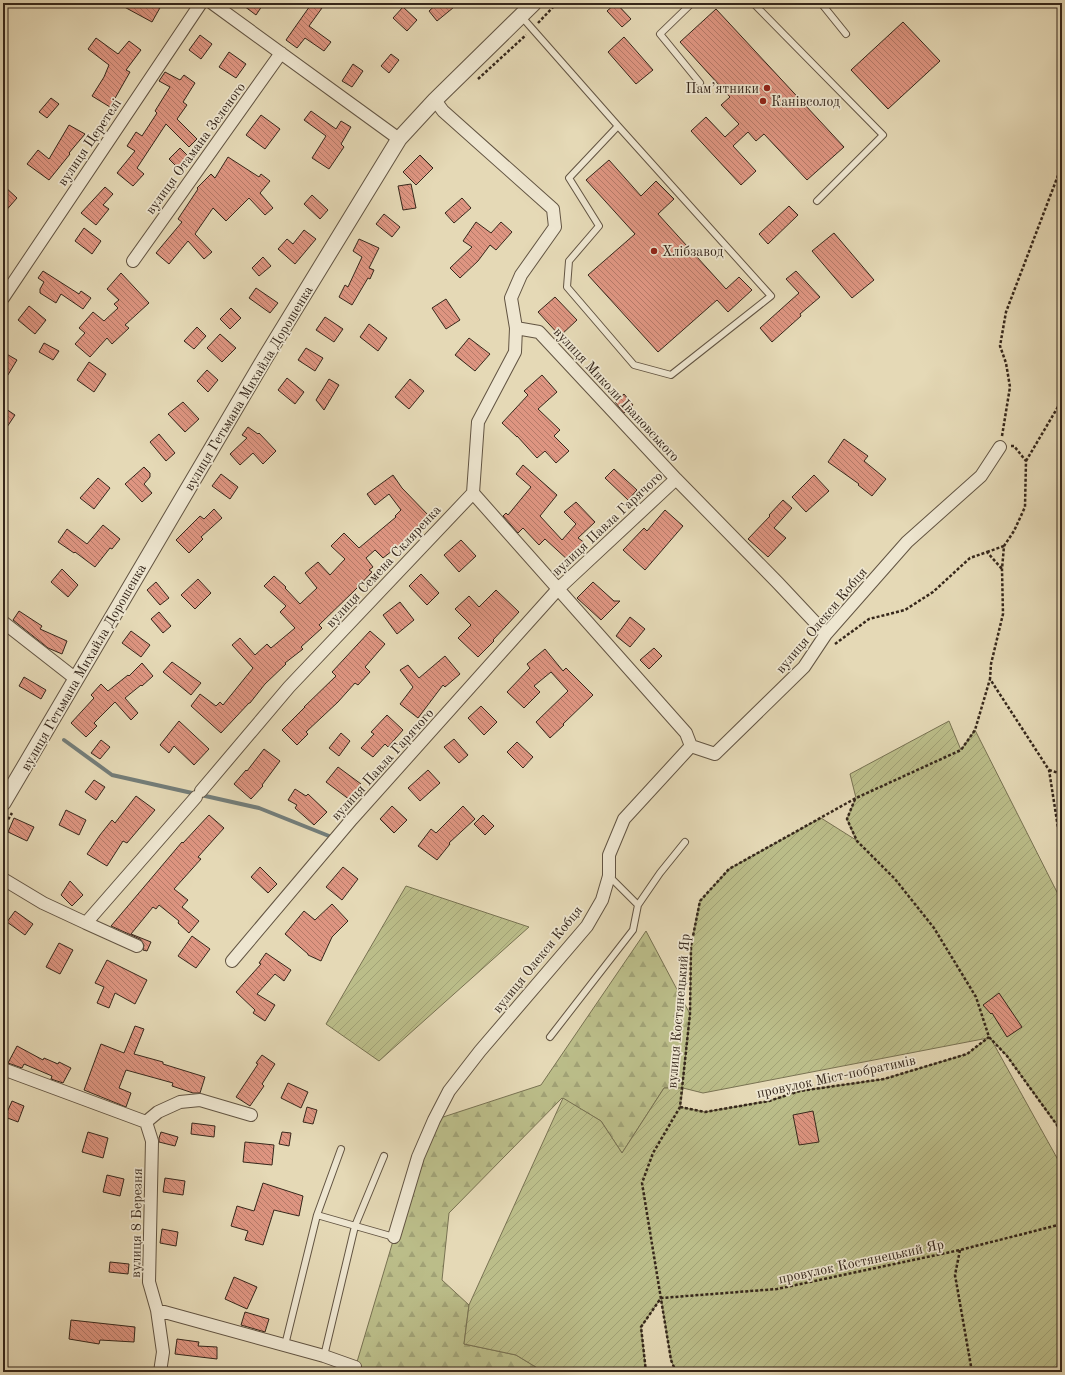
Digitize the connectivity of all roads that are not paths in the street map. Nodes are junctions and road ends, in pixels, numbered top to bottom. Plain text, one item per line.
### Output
1 (201, 3) edge
2 (212, 3) edge
3 (534, 3) edge
4 (692, 3) edge
5 (753, 3) edge
6 (821, 3) edge
7 (521, 16) junction
8 (846, 34) dead end
9 (281, 53) junction
10 (700, 83) dead end
11 (435, 100) junction
12 (618, 126) junction
13 (399, 139) junction
14 (817, 201) dead end
15 (133, 261) dead end
16 (3, 298) edge
17 (516, 328) junction
18 (1000, 447) road end
19 (676, 479) junction
20 (473, 493) junction
21 (558, 589) junction
22 (3, 622) edge
23 (826, 634) junction
24 (76, 679) junction
25 (691, 746) junction
26 (9, 805) edge
27 (685, 842) dead end
28 (609, 876) junction
29 (3, 879) edge
30 (638, 905) junction
31 (86, 923) junction
32 (137, 946) dead end
33 (232, 961) dead end
34 (550, 1037) dead end
35 (3, 1069) edge
36 (251, 1115) dead end
37 (146, 1122) junction
38 (341, 1149) dead end
39 (384, 1156) dead end
40 (317, 1214) junction
41 (356, 1226) junction
42 (394, 1237) joint
43 (158, 1310) junction
44 (285, 1345) junction
45 (324, 1356) junction
46 (354, 1370) edge
47 (160, 1372) edge

1 - 16 street, вулиця Церетелі
2 - 9 street
3 - 7 street, вулиця Гетьмана Михайла Дорошенка
4 - 10 lane
5 - 14 lane
6 - 8 lane
7 - 11 street, вулиця Гетьмана Михайла Дорошенка
7 - 12 lane
9 - 13 street
9 - 15 street, вулиця Отамана Зеленого
11 - 13 street, вулиця Гетьмана Михайла Дорошенка
11 - 17 street
12 - 12 lane
13 - 24 street, вулиця Гетьмана Михайла Дорошенка
17 - 19 street, вулиця Миколи Івановського
17 - 20 street
18 - 23 street, вулиця Олекси Кобця
19 - 21 street, вулиця Павла Гарячого
19 - 23 street, вулиця Миколи Івановського
20 - 21 street, вулиця Павла Гарячого
20 - 31 street, вулиця Семена Скляренка
21 - 25 street, вулиця Павла Гарячого
21 - 33 street, вулиця Павла Гарячого
22 - 24 street
23 - 25 street, вулиця Олекси Кобця
24 - 26 street, вулиця Гетьмана Михайла Дорошенка
25 - 28 street, вулиця Олекси Кобця
27 - 30 lane
28 - 30 lane
28 - 42 street, вулиця Олекси Кобця
29 - 31 street
30 - 34 lane
31 - 32 street
35 - 37 street
36 - 37 street
37 - 43 street, вулиця 8 Березня
38 - 40 lane
39 - 41 lane
40 - 41 lane
40 - 44 lane
41 - 42 lane
41 - 45 lane
43 - 44 street
43 - 47 street, вулиця 8 Березня
44 - 45 street
45 - 46 street

